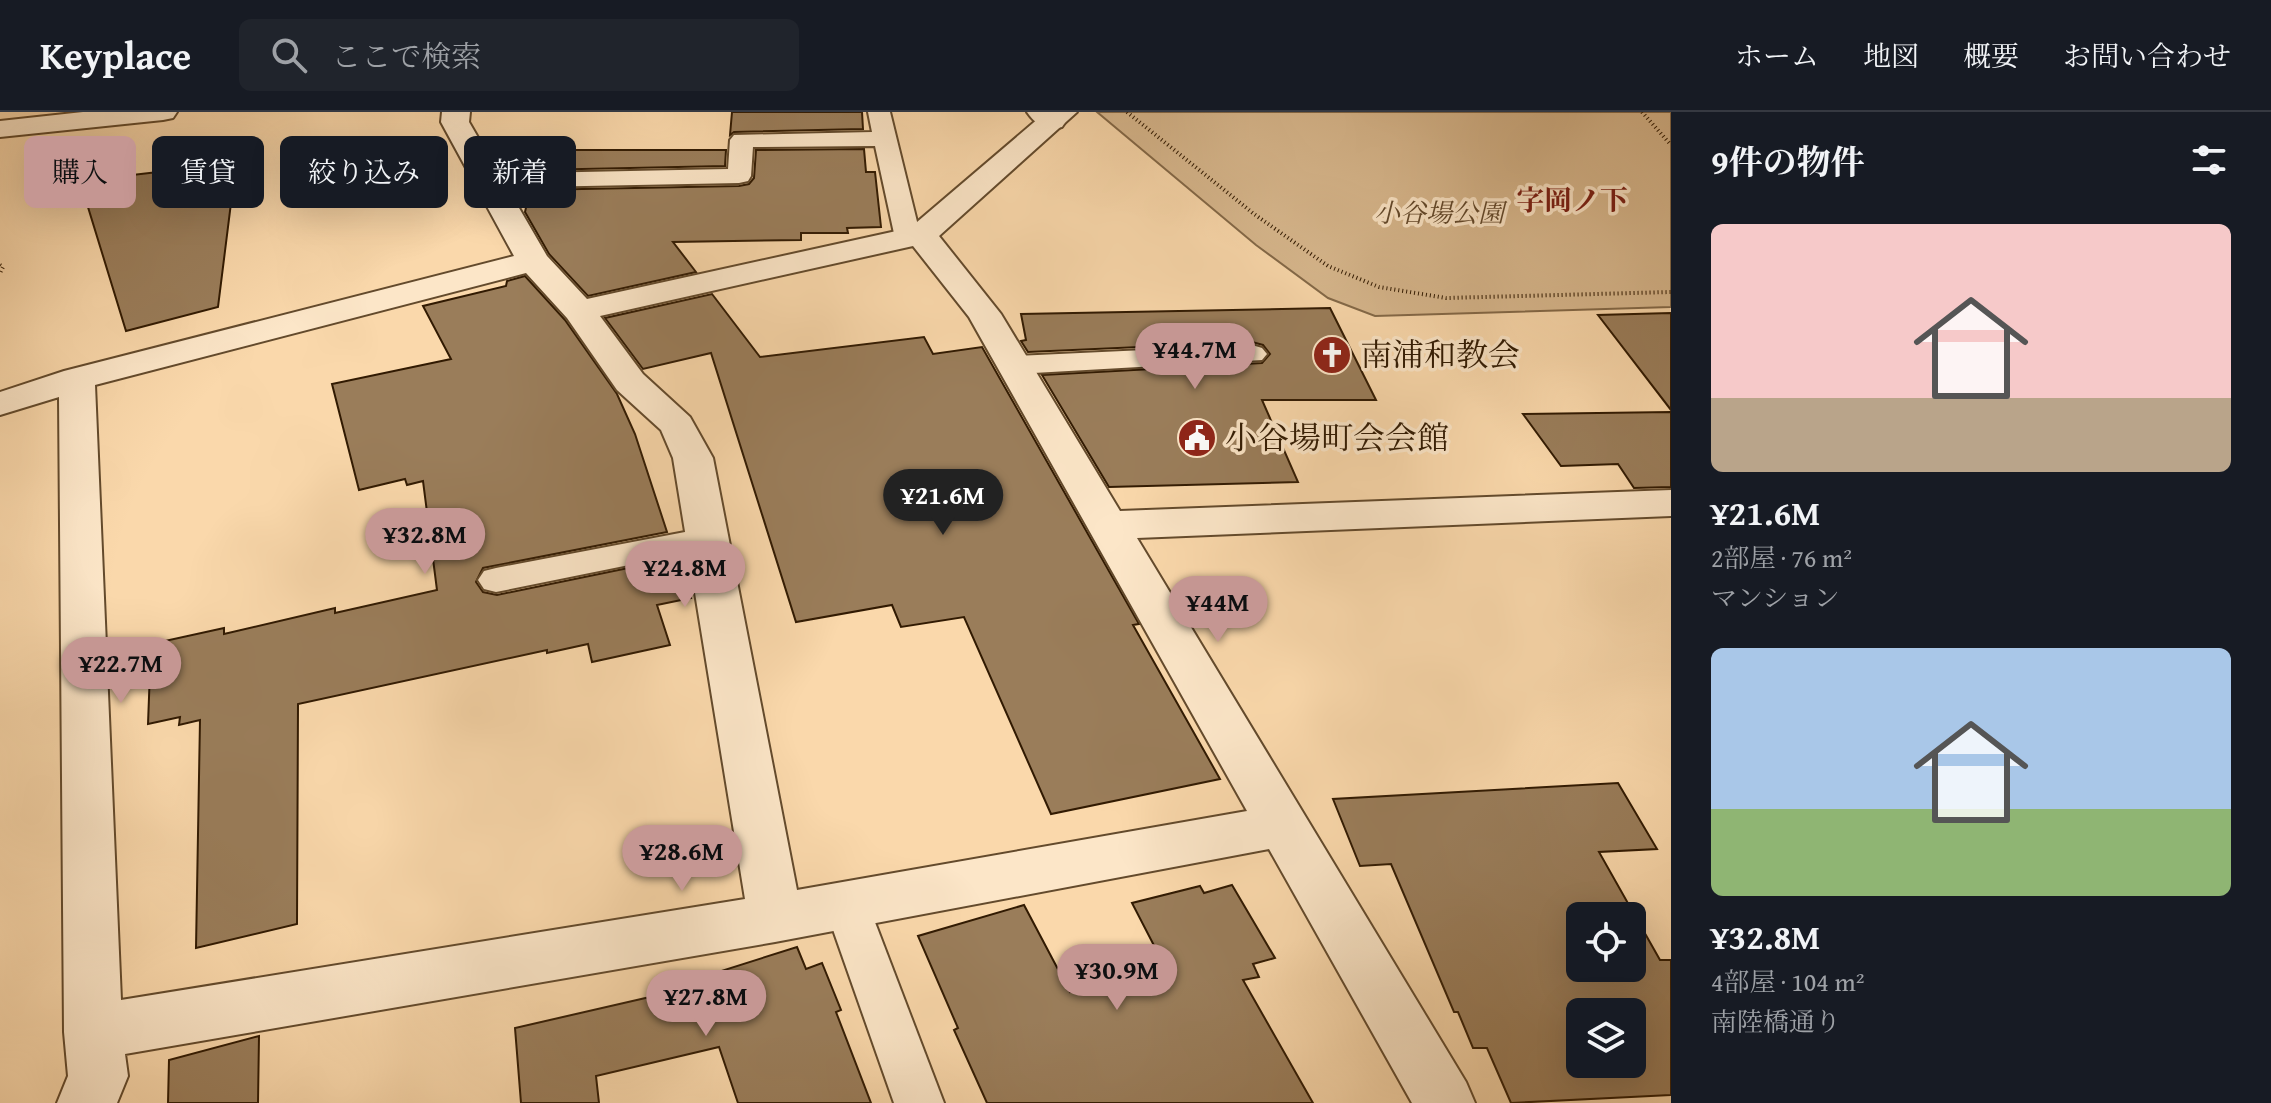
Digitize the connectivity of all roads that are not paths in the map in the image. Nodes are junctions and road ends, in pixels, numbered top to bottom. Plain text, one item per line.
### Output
1 (163, 112) edge
2 (456, 112) edge
3 (879, 112) edge
4 (1052, 115) edge
5 (0, 129) edge
6 (464, 138) edge
7 (885, 139) junction
8 (576, 179) edge
9 (503, 208) edge
10 (915, 237) junction
11 (533, 261) junction
12 (579, 311) junction
13 (1252, 354) dead end
14 (1014, 365) junction
15 (77, 379) junction
16 (0, 404) edge
17 (1671, 503) edge
18 (1108, 525) junction
19 (706, 539) junction
20 (496, 580) dead end
21 (1284, 825) junction
22 (846, 904) junction
23 (775, 918) junction
24 (93, 1032) junction
25 (87, 1103) edge
26 (919, 1103) edge
27 (1445, 1103) edge

1 - 5 street
2 - 6 street
3 - 7 lane
4 - 10 street
7 - 8 lane
7 - 10 lane
9 - 11 street
10 - 12 street
10 - 14 street
11 - 12 street
11 - 15 street
12 - 19 street
13 - 14 lane
14 - 18 street
15 - 16 street
15 - 24 street
17 - 18 street
18 - 21 street
19 - 20 lane
19 - 23 street
21 - 22 street
21 - 27 street
22 - 23 street
22 - 26 lane
23 - 24 street
24 - 25 street

